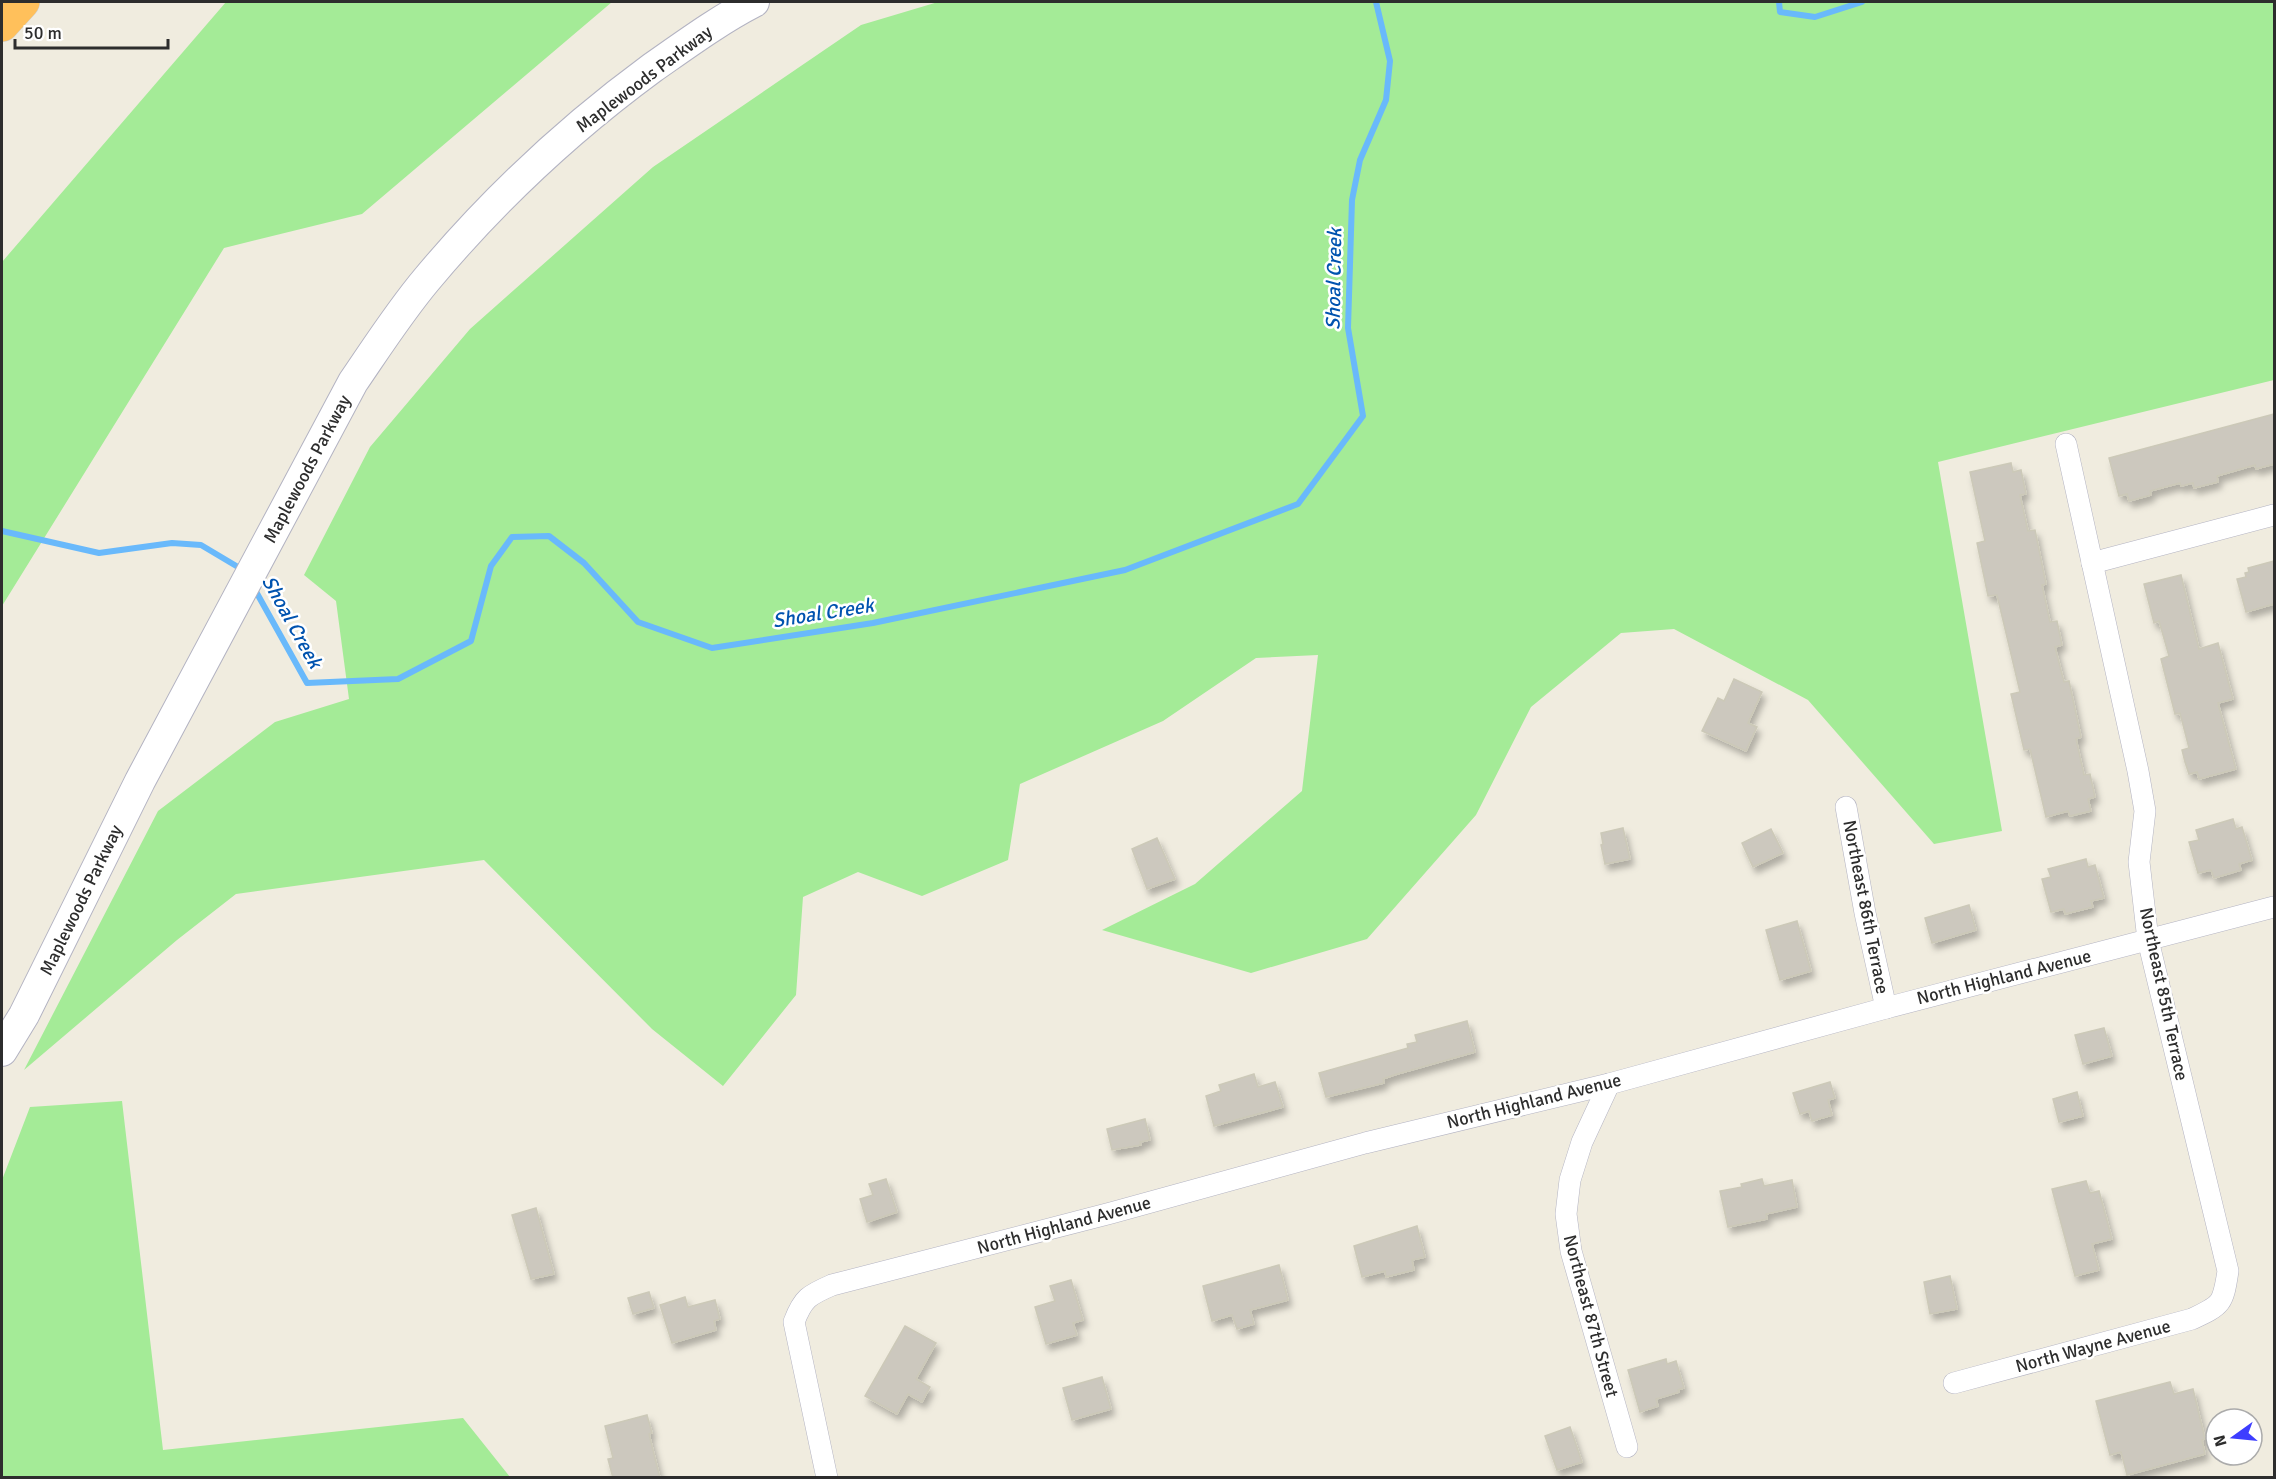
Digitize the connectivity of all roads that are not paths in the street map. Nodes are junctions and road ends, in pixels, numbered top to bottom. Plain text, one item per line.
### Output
1 (23, 2) edge
2 (754, 2) edge
3 (2, 25) edge
4 (2066, 444) dead end
5 (2274, 515) edge
6 (2092, 563) junction
7 (1846, 807) dead end
8 (2274, 907) edge
9 (2148, 940) junction
10 (1886, 1008) junction
11 (2, 1051) edge
12 (1609, 1084) junction
13 (2224, 1296) joint
14 (1954, 1383) dead end
15 (1627, 1447) dead end
16 (828, 1478) edge

1 - 3 highway
2 - 11 main road, Maplewoods Parkway
4 - 6 street, Northeast 85th Terrace
5 - 6 street
6 - 9 street, Northeast 85th Terrace
7 - 10 street, Northeast 86th Terrace
8 - 9 street, North Highland Avenue
9 - 10 street, North Highland Avenue
9 - 13 street, Northeast 85th Terrace
10 - 12 street, North Highland Avenue
12 - 15 street, Northeast 87th Street
12 - 16 street, North Highland Avenue
13 - 14 street, North Wayne Avenue

